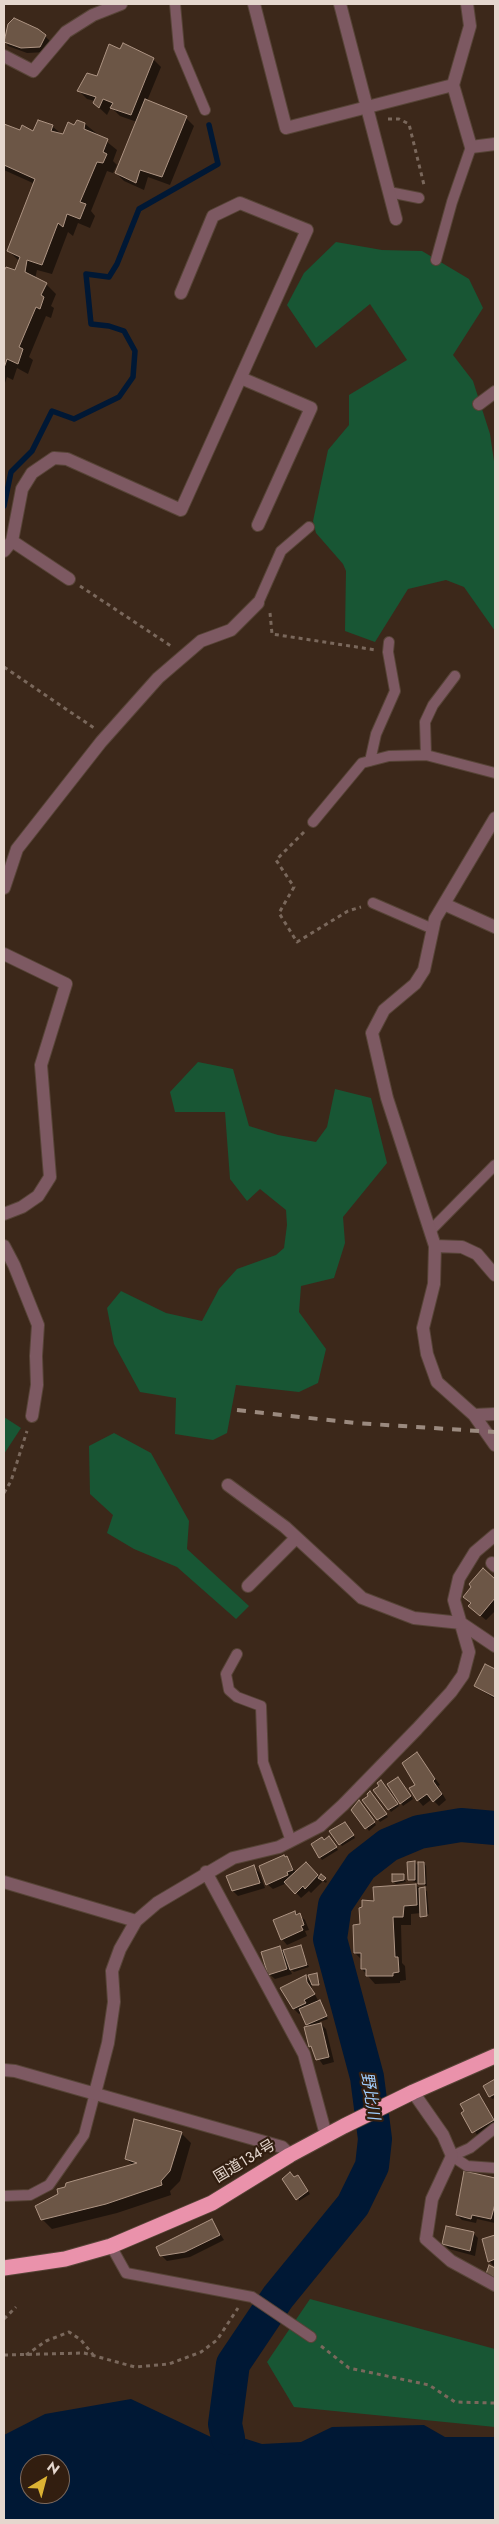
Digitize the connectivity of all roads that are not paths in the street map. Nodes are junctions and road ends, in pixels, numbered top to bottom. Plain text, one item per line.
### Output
1 (122, 4) edge
2 (175, 4) edge
3 (254, 4) edge
4 (340, 4) edge
5 (466, 4) edge
6 (4, 56) edge
7 (453, 85) junction
8 (205, 110) dead end
9 (369, 113) junction
10 (495, 144) edge
11 (470, 147) junction
12 (389, 192) junction
13 (419, 198) dead end
14 (396, 219) dead end
15 (436, 260) dead end
16 (181, 293) dead end
17 (241, 378) junction
18 (495, 392) edge
19 (479, 404) dead end
20 (258, 525) dead end
21 (309, 527) dead end
22 (8, 546) edge
23 (70, 579) road end
24 (258, 603) joint
25 (388, 647) road end
26 (454, 676) dead end
27 (426, 755) junction
28 (370, 761) junction
29 (495, 773) edge
30 (495, 818) edge
31 (313, 822) road end
32 (4, 888) edge
33 (373, 903) road end
34 (444, 904) junction
35 (495, 927) edge
36 (433, 930) junction
37 (4, 954) edge
38 (495, 1166) edge
39 (4, 1214) edge
40 (431, 1230) junction
41 (4, 1246) edge
42 (435, 1246) junction
43 (495, 1274) edge
44 (495, 1414) edge
45 (474, 1415) junction
46 (32, 1416) road end
47 (495, 1445) edge
48 (228, 1485) dead end
49 (495, 1534) edge
50 (296, 1538) junction
51 (248, 1586) dead end
52 (461, 1623) junction
53 (495, 1646) edge
54 (237, 1654) dead end
55 (291, 1841) junction
56 (206, 1872) junction
57 (4, 1882) edge
58 (136, 1921) junction
59 (495, 2056) edge
60 (4, 2070) edge
61 (95, 2093) junction
62 (406, 2095) junction
63 (495, 2128) edge
64 (326, 2136) junction
65 (290, 2155) junction
66 (452, 2156) junction
67 (495, 2168) edge
68 (4, 2196) edge
69 (111, 2246) junction
70 (4, 2268) edge
71 (495, 2285) edge
72 (311, 2338) road end

1 - 6 street
2 - 8 lane
3 - 9 street
4 - 9 street
5 - 7 street
7 - 9 street
7 - 11 street
9 - 12 street
10 - 11 street
11 - 15 lane
12 - 13 lane
12 - 14 street
16 - 17 street
17 - 20 street
17 - 22 street
18 - 19 street
21 - 24 lane
22 - 23 street
24 - 32 street
25 - 28 lane
26 - 27 lane
27 - 28 lane
27 - 29 lane
28 - 31 lane
30 - 34 street
33 - 36 lane
34 - 35 street
34 - 36 street
36 - 40 street
37 - 39 street
38 - 40 lane
40 - 42 street
41 - 46 street
42 - 43 street
42 - 45 street
44 - 45 street
45 - 47 street
48 - 50 street
49 - 52 street
50 - 51 street
50 - 52 street
52 - 53 street
52 - 55 street
54 - 55 lane
55 - 56 street
56 - 58 street
56 - 64 street
57 - 58 street
58 - 61 street
59 - 62 highway, 国道134号
60 - 61 street
61 - 65 street
61 - 68 lane
62 - 64 highway, 国道134号
62 - 66 street
63 - 66 lane
64 - 65 highway, 国道134号
65 - 69 highway, 国道134号
66 - 67 lane
66 - 71 street
69 - 70 highway, 国道134号
69 - 72 lane

